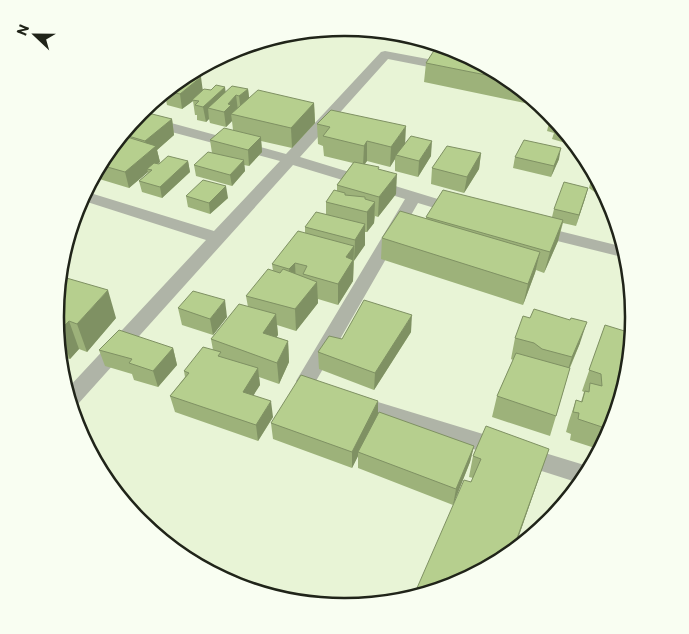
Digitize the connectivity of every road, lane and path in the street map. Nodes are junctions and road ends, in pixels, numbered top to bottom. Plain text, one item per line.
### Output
1 (467, 71) edge
2 (144, 120) edge
3 (290, 159) junction
4 (414, 197) junction
5 (91, 198) edge
6 (471, 214) edge
7 (518, 226) edge
8 (217, 238) junction
9 (618, 251) edge
10 (74, 394) edge
11 (578, 473) edge

1 - 3 street
2 - 3 street
3 - 4 street
3 - 8 street
4 - 6 street
4 - 11 street
5 - 8 street
7 - 9 street
8 - 10 street

